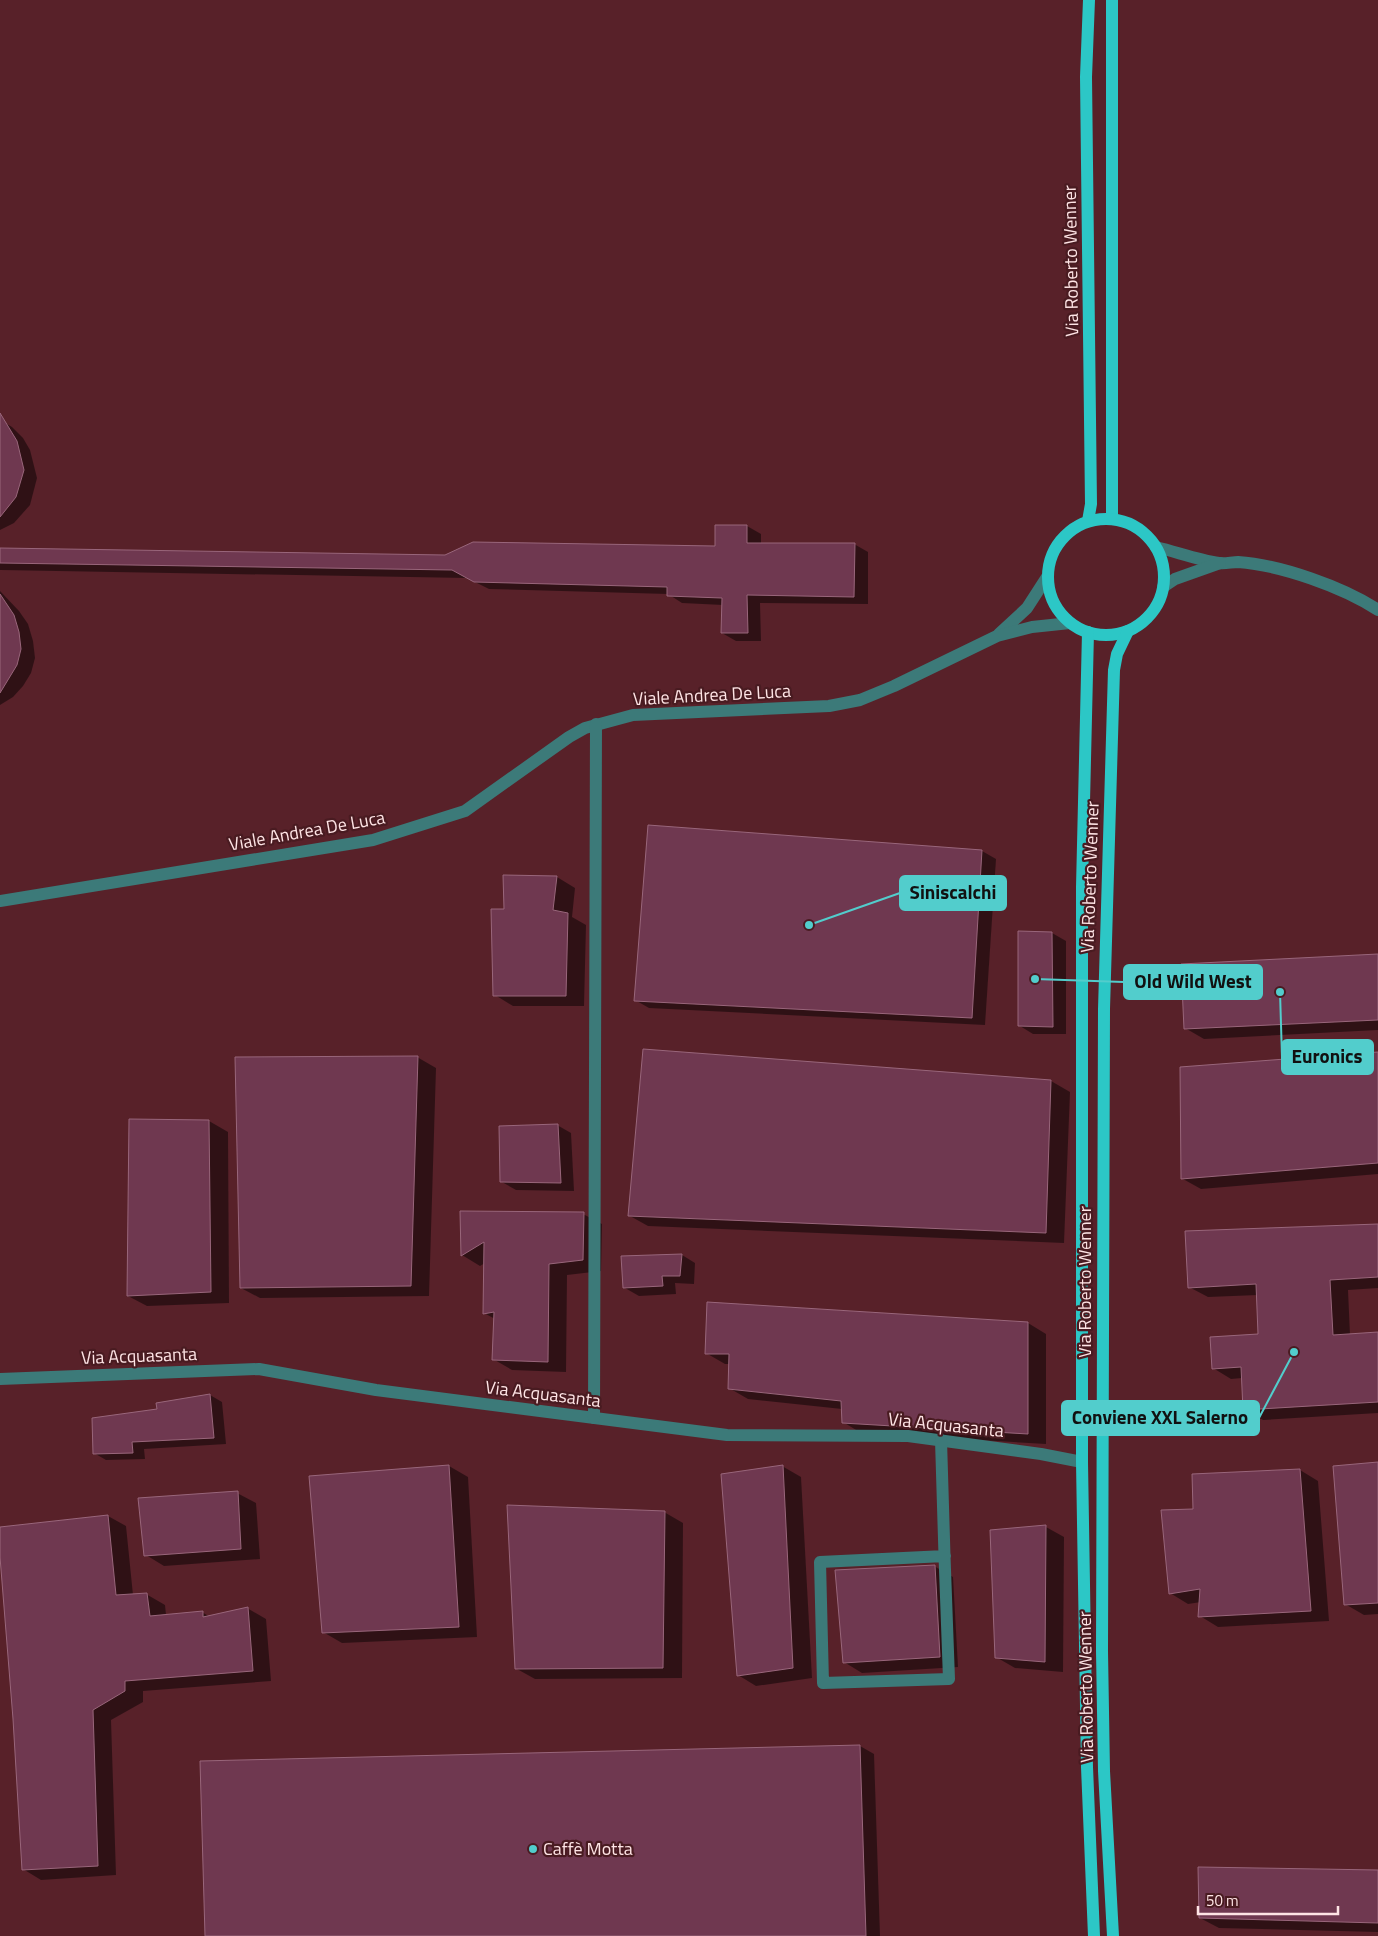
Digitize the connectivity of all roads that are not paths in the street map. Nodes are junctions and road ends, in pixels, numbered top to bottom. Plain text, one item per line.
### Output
1 (1089, 0) edge
2 (1112, 0) edge
3 (1112, 518) junction
4 (1088, 521) junction
5 (1156, 547) junction
6 (1220, 563) junction
7 (1047, 577) junction
8 (1163, 587) junction
9 (1378, 610) edge
10 (1070, 623) junction
11 (1128, 631) junction
12 (1088, 632) junction
13 (998, 636) junction
14 (596, 724) junction
15 (0, 901) edge
16 (0, 1379) edge
17 (594, 1418) junction
18 (941, 1440) junction
19 (1082, 1462) junction
20 (945, 1556) junction
21 (1094, 1936) edge
22 (1113, 1936) edge

1 - 4 main road, Via Roberto Wenner
2 - 3 main road
3 - 4 main road
3 - 5 main road
4 - 7 main road
5 - 6 street
5 - 8 main road
6 - 8 street
6 - 9 street
7 - 10 main road
7 - 13 street
8 - 11 main road
10 - 12 main road
10 - 13 street
11 - 12 main road
11 - 22 main road, Via Roberto Wenner
12 - 19 main road, Via Roberto Wenner
13 - 14 street, Viale Andrea De Luca
14 - 15 street, Viale Andrea De Luca
14 - 17 street
16 - 17 street, Via Acquasanta
17 - 18 street, Via Acquasanta
18 - 19 street, Via Acquasanta
18 - 20 street
19 - 21 main road, Via Roberto Wenner
20 - 20 street

